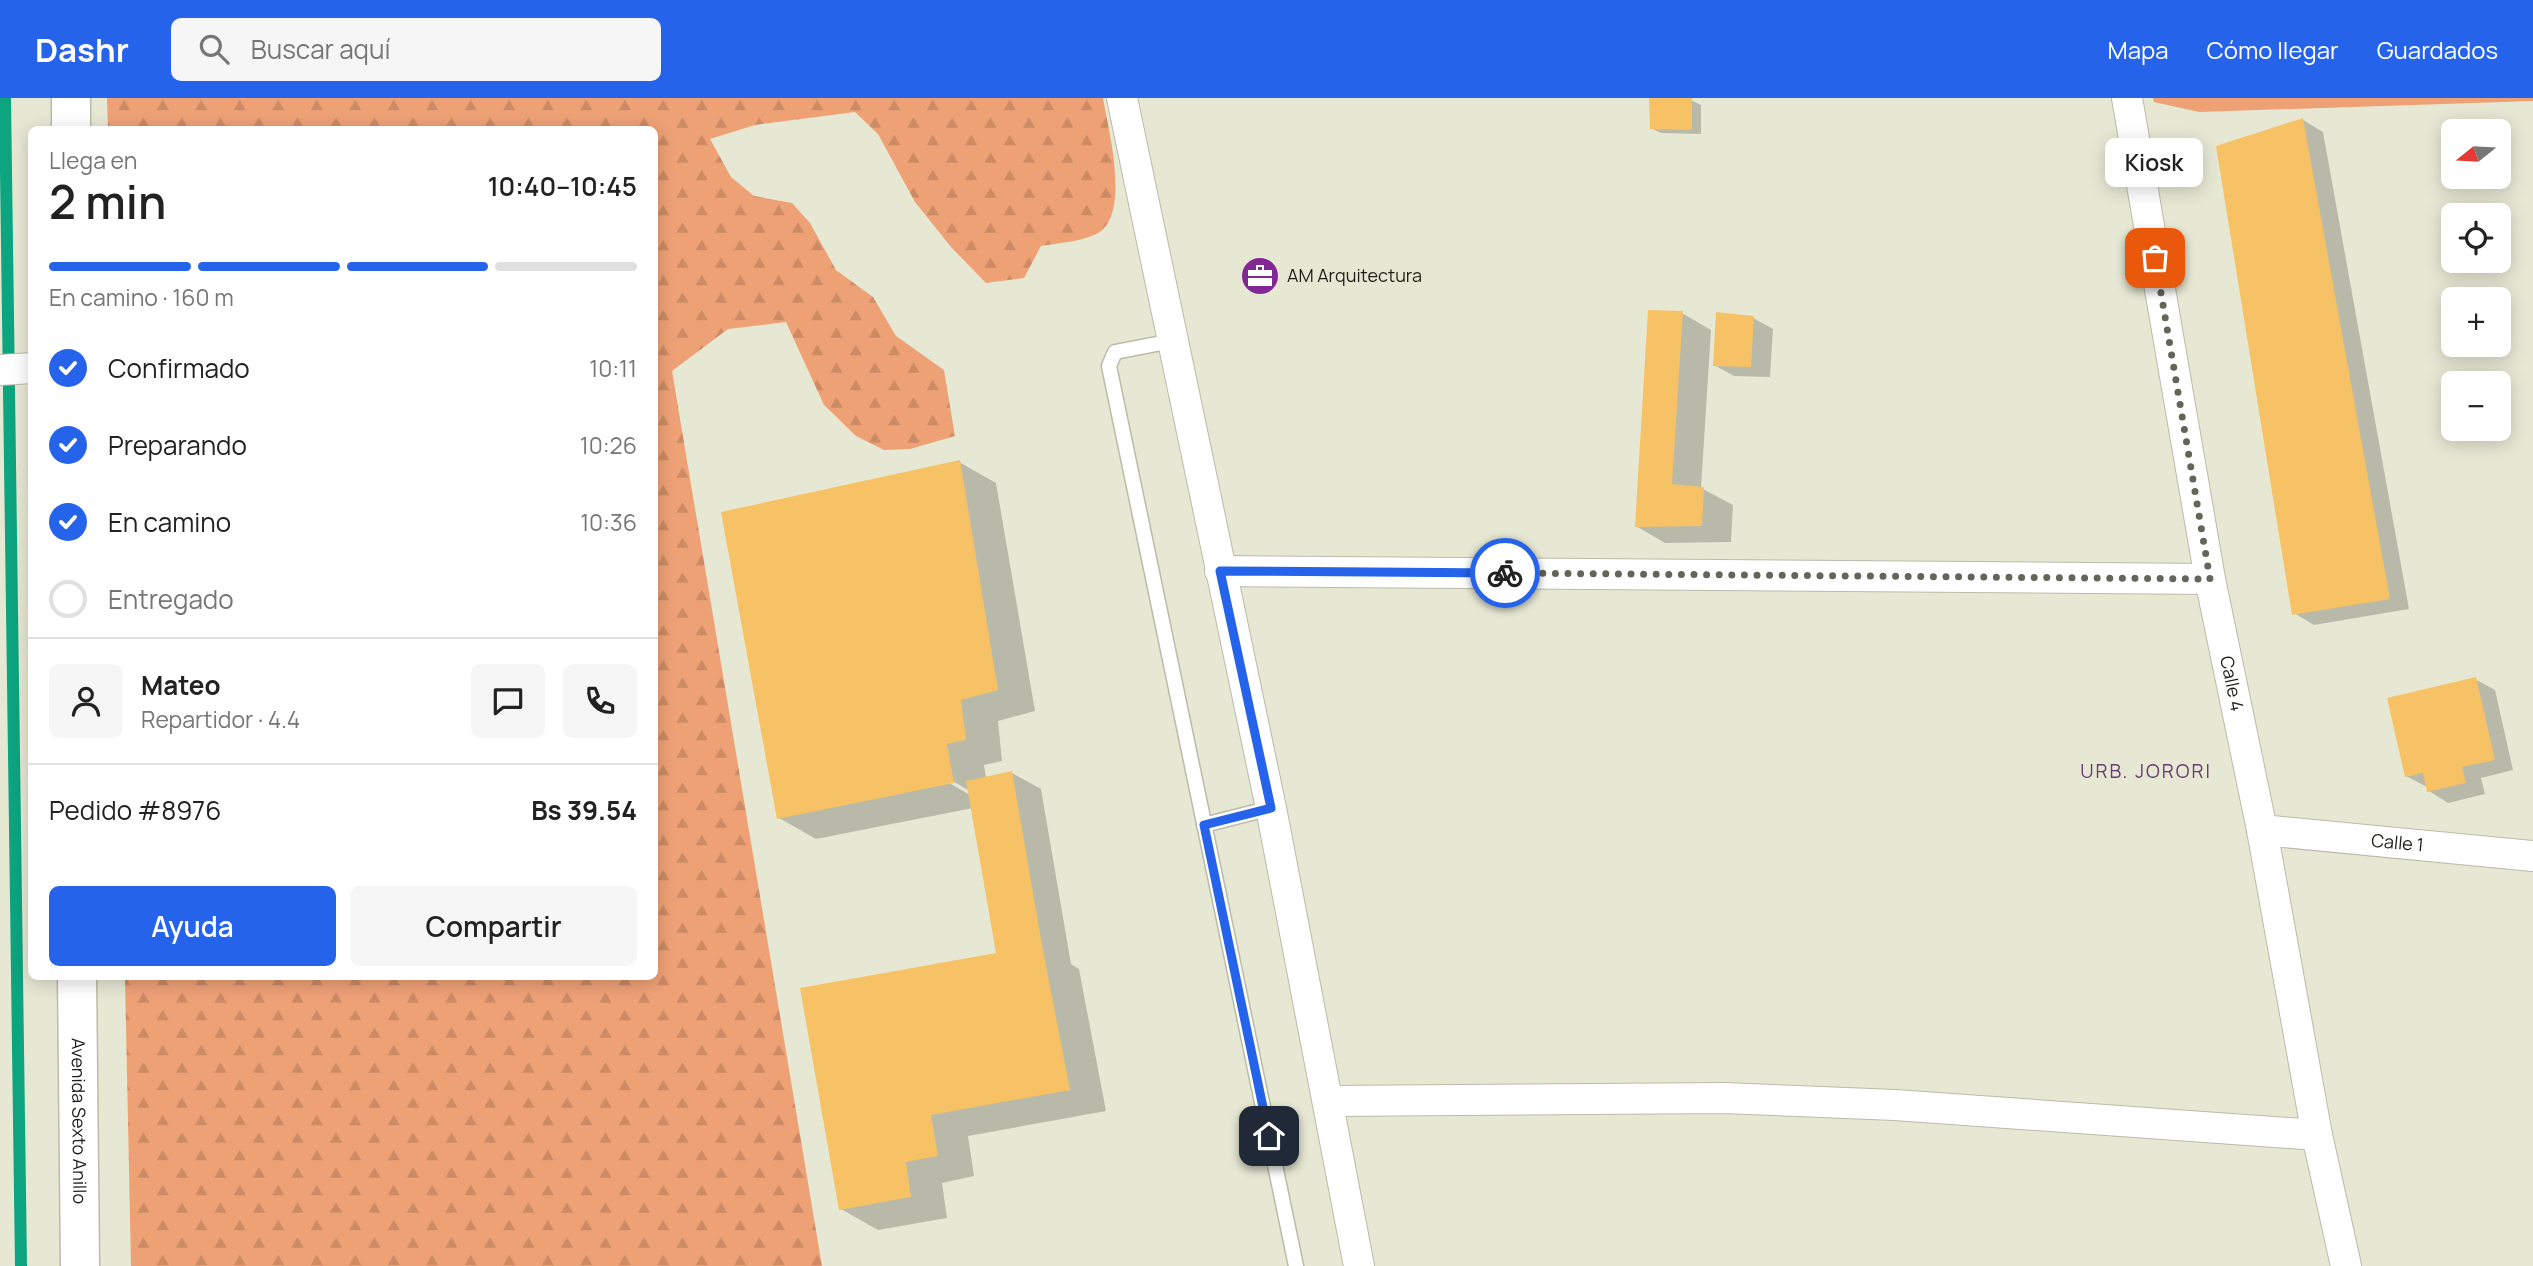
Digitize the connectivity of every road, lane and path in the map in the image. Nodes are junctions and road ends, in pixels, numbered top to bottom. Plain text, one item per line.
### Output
1 (71, 98) edge
2 (1122, 98) edge
3 (2127, 98) edge
4 (71, 126) edge
5 (1172, 341) junction
6 (1220, 571) junction
7 (2210, 579) junction
8 (1271, 808) junction
9 (1204, 825) junction
10 (2262, 830) junction
11 (2533, 856) edge
12 (77, 980) edge
13 (1328, 1101) junction
14 (2317, 1135) junction
15 (80, 1266) edge
16 (1296, 1266) edge
17 (1359, 1266) edge
18 (2346, 1266) edge

1 - 4 main road
2 - 5 street
3 - 7 street, Calle 4
5 - 6 street
5 - 9 lane
6 - 7 street
6 - 8 street
7 - 10 street, Calle 4
8 - 9 lane
8 - 13 street
9 - 16 lane
10 - 11 street, Calle 1
10 - 14 street, Calle 4
12 - 15 main road, Avenida Sexto Anillo
13 - 14 street
13 - 17 street
14 - 18 street, Calle 4

